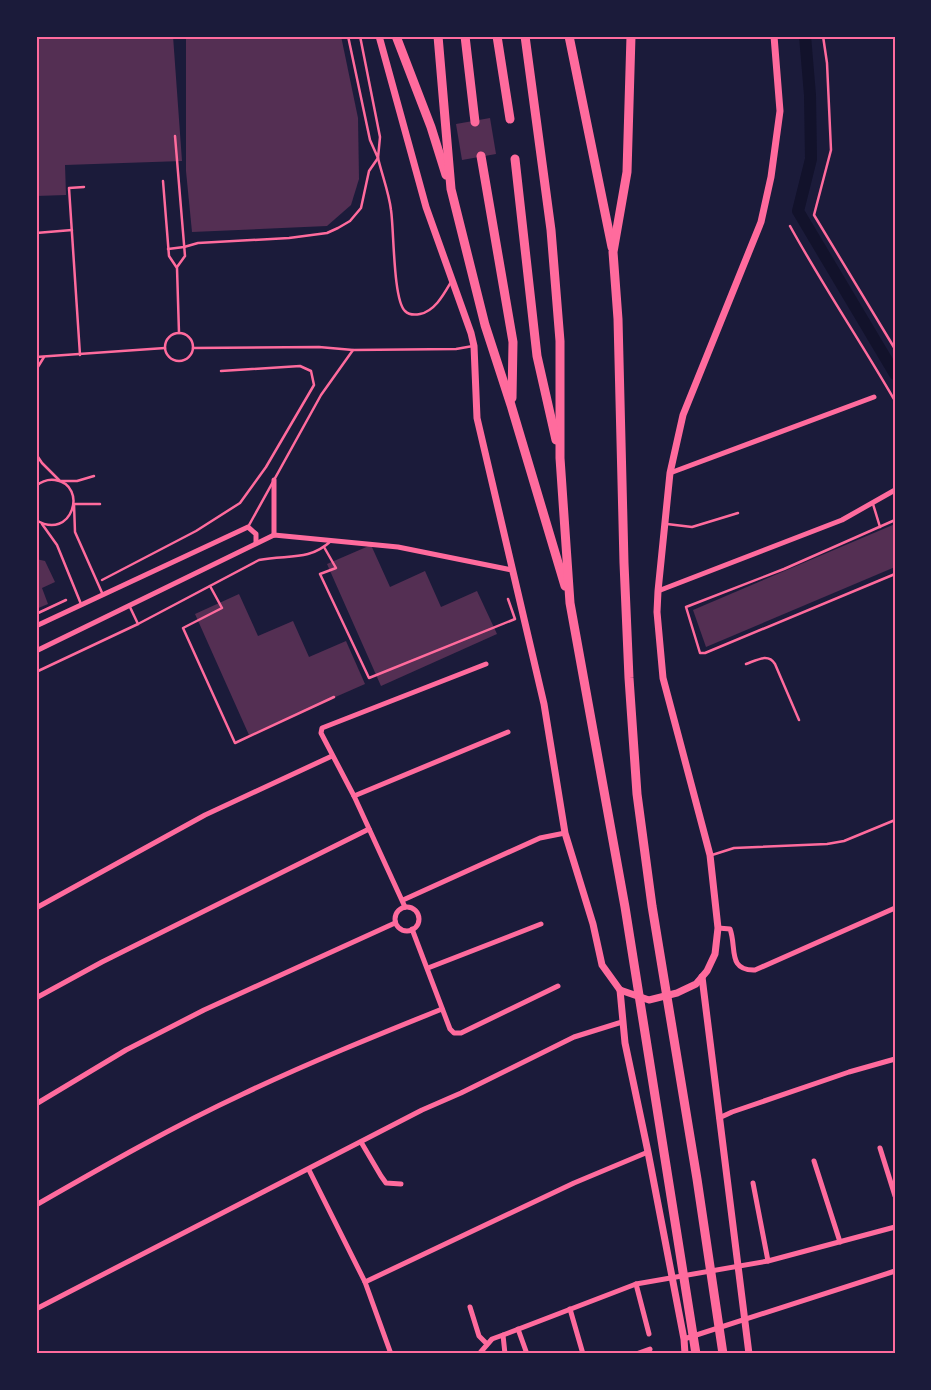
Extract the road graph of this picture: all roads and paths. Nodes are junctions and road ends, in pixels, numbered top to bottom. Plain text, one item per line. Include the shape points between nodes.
1 (348, 36) edge
2 (360, 36) edge
3 (379, 36) edge
4 (396, 36) edge
5 (438, 36) edge
6 (465, 36) edge
7 (497, 36) edge
8 (525, 36) edge
9 (570, 36) edge
10 (630, 36) edge
11 (774, 36) edge
12 (823, 36) edge
13 (510, 119) dead end
14 (475, 122) dead end
15 (175, 136) dead end
16 (480, 156) dead end
17 (378, 158) junction
18 (514, 159) dead end
19 (163, 182) dead end
20 (84, 187) dead end
21 (451, 189) junction
22 (790, 226) dead end
23 (72, 230) junction
24 (36, 233) edge
25 (184, 247) junction
26 (168, 249) junction
27 (613, 252) junction
28 (177, 268) junction
29 (452, 280) junction
30 (179, 333) junction
31 (474, 346) junction
32 (165, 348) junction
33 (193, 348) junction
34 (895, 349) edge
35 (353, 350) junction
36 (80, 355) junction
37 (44, 356) junction
38 (36, 357) edge
39 (36, 370) edge
40 (221, 371) dead end
41 (874, 396) dead end
42 (895, 400) edge
43 (511, 405) junction
44 (36, 454) edge
45 (560, 458) junction
46 (670, 473) junction
47 (94, 476) dead end
48 (274, 480) junction
49 (60, 481) junction
50 (36, 486) edge
51 (895, 490) edge
52 (74, 504) junction
53 (100, 504) dead end
54 (873, 504) junction
55 (738, 513) dead end
56 (36, 520) edge
57 (895, 520) edge
58 (42, 524) junction
59 (665, 524) junction
60 (248, 527) junction
61 (880, 527) junction
62 (274, 535) junction
63 (332, 540) junction
64 (256, 543) junction
65 (324, 547) junction
66 (512, 570) junction
67 (895, 574) edge
68 (99, 581) dead end
69 (210, 586) junction
70 (658, 591) junction
71 (103, 595) junction
72 (508, 599) dead end
73 (66, 600) dead end
74 (570, 603) junction
75 (82, 605) junction
76 (129, 605) junction
77 (36, 614) edge
78 (138, 624) junction
79 (36, 626) edge
80 (36, 651) edge
81 (486, 664) dead end
82 (746, 664) dead end
83 (36, 672) edge
84 (334, 697) dead end
85 (799, 720) dead end
86 (508, 732) dead end
87 (332, 756) junction
88 (354, 796) junction
89 (895, 820) edge
90 (369, 829) junction
91 (565, 833) junction
92 (710, 855) junction
93 (403, 900) junction
94 (405, 907) junction
95 (36, 908) edge
96 (895, 908) edge
97 (395, 923) junction
98 (541, 924) dead end
99 (718, 928) junction
100 (412, 929) junction
101 (428, 968) junction
102 (702, 977) junction
103 (558, 986) dead end
104 (620, 990) junction
105 (36, 998) edge
106 (442, 1009) junction
107 (622, 1022) junction
108 (895, 1059) edge
109 (36, 1104) edge
110 (719, 1118) junction
111 (361, 1142) junction
112 (880, 1148) dead end
113 (648, 1152) junction
114 (814, 1161) dead end
115 (308, 1170) junction
116 (753, 1183) dead end
117 (401, 1184) dead end
118 (895, 1196) edge
119 (36, 1205) edge
120 (895, 1227) edge
121 (840, 1242) junction
122 (768, 1261) junction
123 (738, 1266) junction
124 (895, 1271) edge
125 (672, 1278) junction
126 (365, 1282) junction
127 (636, 1284) junction
128 (470, 1307) dead end
129 (36, 1309) edge
130 (570, 1309) junction
131 (744, 1318) junction
132 (518, 1329) junction
133 (649, 1334) dead end
134 (503, 1335) junction
135 (684, 1339) junction
136 (487, 1344) junction
137 (650, 1350) dead end
138 (391, 1354) edge
139 (479, 1354) edge
140 (505, 1354) edge
141 (527, 1354) edge
142 (583, 1354) edge
143 (636, 1354) edge
144 (685, 1354) edge
145 (696, 1354) edge
146 (723, 1354) edge
147 (749, 1354) edge

1 - 17 lane via 370,140
2 - 17 lane via 380,137
3 - 29 main road via 426,207
4 - 21 highway
5 - 21 highway
6 - 14 highway
7 - 13 highway
8 - 45 highway via 551,230 560,341
9 - 27 highway
10 - 27 highway via 627,172
11 - 46 main road via 780,111 761,222 684,415
12 - 34 path via 830,150 814,215
15 - 25 lane
16 - 43 highway via 513,342
17 - 25 lane via 369,171 362,208 338,228 327,233 289,238 198,243
17 - 29 lane via 391,209 398,285 404,311 421,314 431,308 442,298
18 - 45 highway via 537,356
19 - 26 lane
20 - 23 lane via 70,188
21 - 43 highway via 485,325
22 - 42 path
23 - 24 lane
23 - 36 lane
25 - 26 lane
25 - 28 lane via 185,256
26 - 28 lane
27 - 146 highway via 629,678 638,794 652,906
28 - 30 lane
29 - 31 main road
30 - 32 lane via 167,340
30 - 33 lane via 188,336
31 - 35 lane
31 - 66 main road via 477,418
32 - 33 lane via 169,357 177,361 189,356
32 - 36 lane
33 - 35 lane via 319,347
35 - 48 lane via 320,394
36 - 37 lane
37 - 38 lane
37 - 39 lane
40 - 68 path via 300,366 311,371 314,385 240,503 196,531
41 - 46 street
43 - 74 highway
44 - 49 lane
45 - 74 highway
46 - 59 main road
47 - 49 lane via 77,482
48 - 60 lane
48 - 62 street
49 - 50 lane via 46,480
49 - 52 lane via 71,490
51 - 54 street
52 - 53 lane
52 - 58 lane via 63,522
52 - 71 lane via 75,532
54 - 61 lane
54 - 70 street via 842,520
55 - 59 lane via 692,527
56 - 58 lane
57 - 61 lane
58 - 75 lane via 57,545
59 - 70 main road
60 - 64 street via 256,534
60 - 71 street
61 - 67 lane via 686,607 700,653
62 - 63 street
62 - 64 street
63 - 65 lane
63 - 66 street via 398,547
64 - 76 street
65 - 69 lane via 305,555 259,560
65 - 72 lane via 336,568 320,574 369,678 516,619
66 - 91 main road via 544,704
69 - 78 lane
69 - 84 lane via 222,608 183,628 235,743
70 - 92 main road via 663,678
71 - 75 street
73 - 77 path
74 - 145 highway via 625,907
75 - 79 street
76 - 78 lane
76 - 80 street
78 - 83 lane
81 - 87 street via 322,728 321,733
82 - 85 lane via 768,657 772,659
86 - 88 street
87 - 88 street
87 - 95 street via 205,816
88 - 90 street
89 - 92 lane via 844,841 734,848
90 - 93 street
90 - 105 street
91 - 93 street via 540,838
91 - 104 main road via 602,964
92 - 99 main road
93 - 94 street
94 - 97 street via 396,912
94 - 100 street via 411,907 418,915 419,921
96 - 99 street via 755,970 739,966 734,959 730,929
97 - 100 street via 402,930
97 - 109 street via 204,1010 126,1050
98 - 101 street
99 - 102 main road via 715,954
100 - 101 street
101 - 106 street
102 - 104 main road via 696,984 677,993 649,1000
102 - 110 main road
103 - 106 street via 461,1034 450,1029
104 - 107 main road
106 - 119 street via 242,1094 127,1153
107 - 111 street via 574,1037
107 - 113 main road
108 - 110 street
110 - 123 main road
111 - 115 street
111 - 117 street via 386,1183
112 - 118 street
113 - 125 main road
113 - 126 street via 574,1183
114 - 121 street
115 - 126 street
115 - 129 street
116 - 122 street
120 - 121 street
121 - 122 street
122 - 123 street
123 - 125 street
123 - 131 main road
124 - 131 street
125 - 127 street
125 - 135 main road
126 - 138 street
127 - 130 street
127 - 133 street
128 - 136 street via 480,1336
130 - 132 street
130 - 142 street
131 - 135 street
131 - 147 main road
132 - 134 street
132 - 141 street
134 - 136 street via 492,1338
134 - 140 street
135 - 144 main road
136 - 139 street
137 - 143 street

